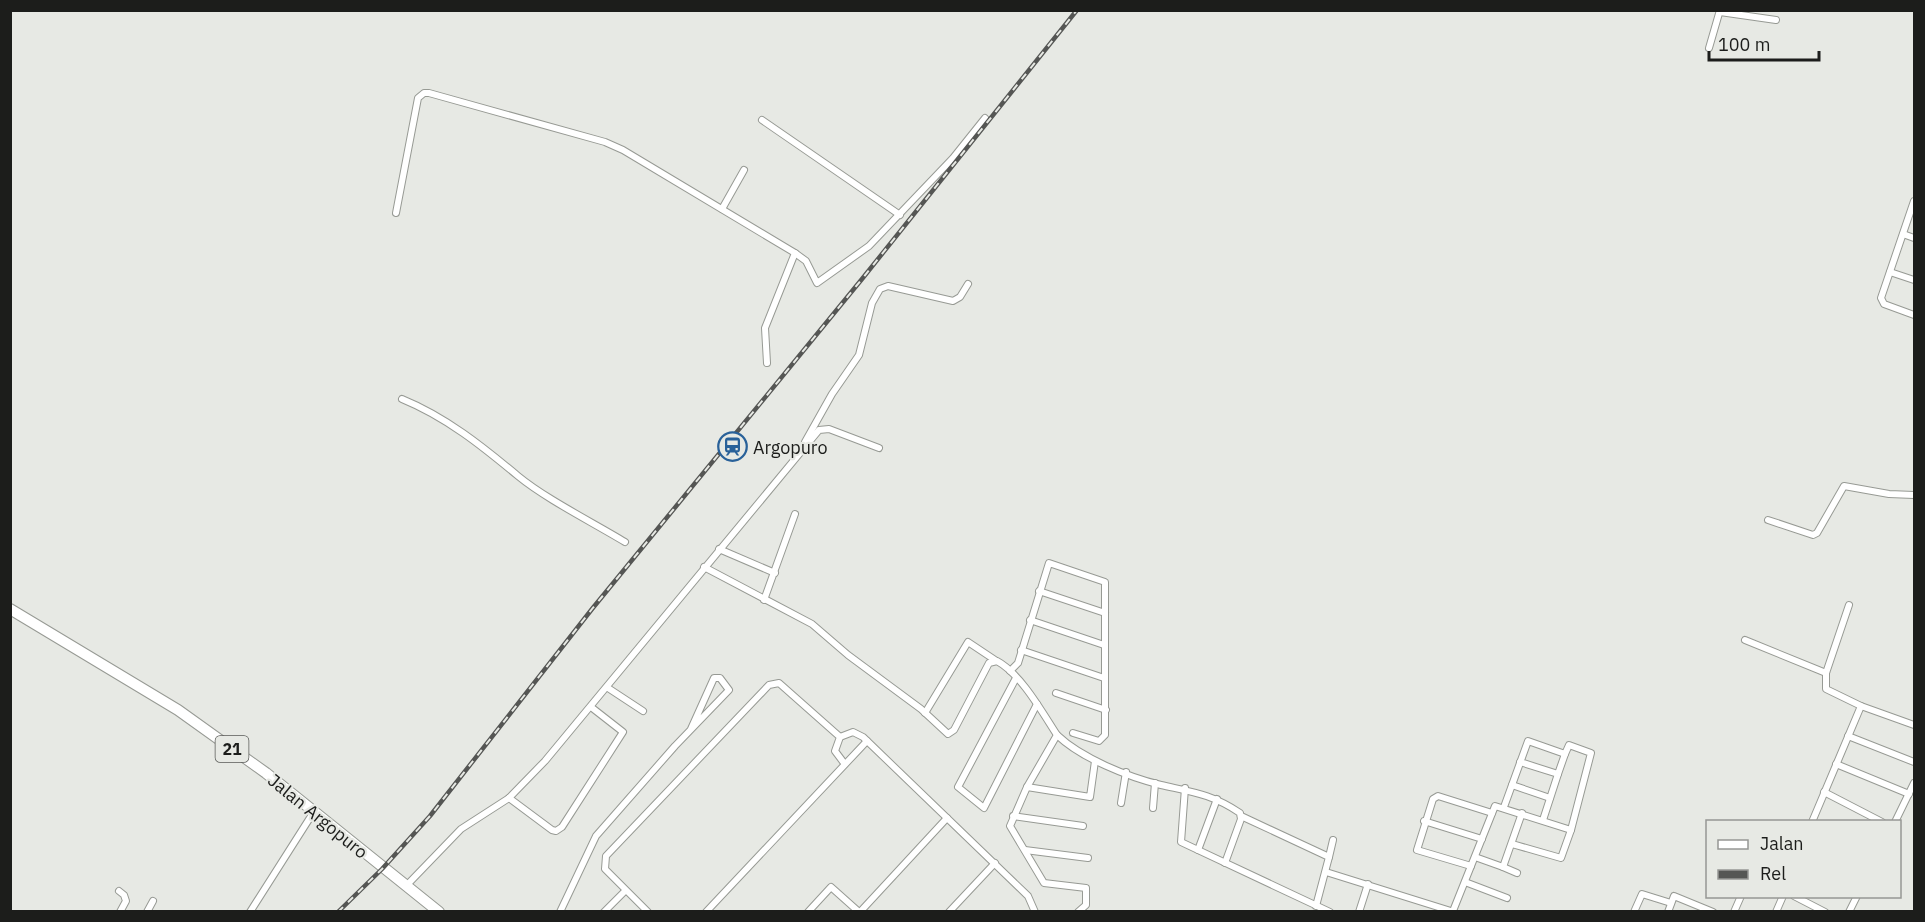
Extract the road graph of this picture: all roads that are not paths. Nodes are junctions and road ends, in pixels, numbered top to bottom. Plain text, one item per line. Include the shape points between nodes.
1 (1720, 11) edge
2 (1776, 20) dead end
3 (1709, 48) dead end
4 (985, 118) dead end
5 (762, 120) dead end
6 (744, 170) dead end
7 (1914, 201) edge
8 (722, 209) junction
9 (396, 213) dead end
10 (900, 215) junction
11 (1903, 234) junction
12 (1914, 238) edge
13 (795, 253) junction
14 (1890, 272) junction
15 (1914, 280) edge
16 (968, 284) dead end
17 (1914, 315) edge
18 (767, 363) dead end
19 (402, 399) dead end
20 (879, 448) dead end
21 (799, 453) junction
22 (1914, 495) edge
23 (795, 514) dead end
24 (1768, 520) dead end
25 (625, 542) dead end
26 (719, 549) junction
27 (704, 567) junction
28 (775, 573) junction
29 (1039, 591) junction
30 (764, 600) junction
31 (1849, 605) dead end
32 (10, 609) edge
33 (1105, 613) junction
34 (1030, 620) junction
35 (1745, 640) dead end
36 (1104, 645) junction
37 (1021, 650) junction
38 (997, 661) junction
39 (1010, 671) junction
40 (1826, 673) junction
41 (1016, 678) junction
42 (1104, 678) junction
43 (608, 688) junction
44 (1056, 693) dead end
45 (1037, 704) junction
46 (1861, 706) junction
47 (591, 707) junction
48 (1106, 710) junction
49 (643, 711) dead end
50 (925, 713) junction
51 (1914, 725) edge
52 (691, 729) junction
53 (1073, 733) dead end
54 (1057, 735) junction
55 (1848, 736) junction
56 (840, 737) junction
57 (867, 741) junction
58 (1565, 754) junction
59 (1095, 760) junction
60 (1520, 762) junction
61 (1914, 762) edge
62 (844, 763) junction
63 (1836, 764) junction
64 (1126, 772) junction
65 (1558, 774) junction
66 (1155, 783) junction
67 (1914, 783) edge
68 (1512, 784) junction
69 (1027, 787) junction
70 (1185, 789) junction
71 (1824, 792) junction
72 (1909, 794) junction
73 (509, 798) junction
74 (1550, 798) junction
75 (1217, 799) junction
76 (1121, 803) dead end
77 (1504, 807) junction
78 (1153, 808) dead end
79 (313, 813) junction
80 (1492, 813) junction
81 (1522, 813) junction
82 (1013, 816) junction
83 (1241, 816) junction
84 (946, 818) junction
85 (1544, 820) junction
86 (1813, 820) edge
87 (1878, 820) edge
88 (1896, 820) edge
89 (1424, 822) junction
90 (1083, 826) dead end
91 (1571, 830) junction
92 (1482, 839) junction
93 (1333, 840) dead end
94 (1512, 844) junction
95 (1025, 850) junction
96 (1198, 850) junction
97 (1329, 857) junction
98 (1475, 857) junction
99 (1088, 858) dead end
100 (995, 863) junction
101 (1225, 863) junction
102 (1471, 866) junction
103 (1503, 867) junction
104 (1326, 872) junction
105 (1517, 873) dead end
106 (1368, 884) junction
107 (406, 886) junction
108 (1463, 887) junction
109 (119, 891) dead end
110 (625, 891) junction
111 (1507, 898) dead end
112 (1741, 898) edge
113 (1783, 898) edge
114 (1796, 898) edge
115 (1856, 898) edge
116 (153, 901) dead end
117 (1671, 903) junction
118 (1316, 906) junction
119 (1454, 911) edge
120 (120, 912) edge
121 (147, 912) edge
122 (250, 912) edge
123 (439, 912) edge
124 (560, 912) edge
125 (604, 912) edge
126 (648, 912) edge
127 (706, 912) edge
128 (808, 912) edge
129 (859, 912) edge
130 (949, 912) edge
131 (1035, 912) edge
132 (1078, 912) edge
133 (1330, 912) edge
134 (1359, 912) edge
135 (1634, 912) edge
136 (1668, 912) edge
137 (1713, 912) edge
138 (1734, 912) edge
139 (1776, 912) edge
140 (1825, 912) edge
141 (1849, 912) edge

1 - 2 street
1 - 3 street
4 - 10 street
5 - 10 street
6 - 8 street
7 - 11 street
8 - 9 street via 605,142 424,93 418,98
8 - 13 street
10 - 13 street via 869,246 817,283 806,261
11 - 12 street
11 - 14 street
13 - 18 street via 766,322
14 - 15 street
14 - 17 street via 1882,302
16 - 21 street via 953,301 888,286 880,289 872,303 859,355
19 - 25 street via 454,427 519,477
20 - 21 street via 825,428
21 - 26 street
22 - 24 street via 1844,486 1815,535
23 - 28 street
26 - 27 street
26 - 28 street
27 - 30 street
27 - 43 street
28 - 30 street
29 - 33 street
29 - 33 street via 1052,563 1105,582
29 - 34 street
30 - 50 street via 812,624
31 - 40 street
32 - 79 highway, Jalan Argopuro / 21 via 178,710 266,773
33 - 36 street
34 - 36 street
34 - 37 street
35 - 40 street
36 - 42 street
37 - 39 street via 1018,663
37 - 42 street
38 - 39 street
38 - 50 street via 968,642
38 - 50 street via 989,663 952,733 948,734
39 - 41 street
40 - 46 street via 1829,692
41 - 45 street
41 - 45 street via 958,787 984,808
42 - 48 street
43 - 47 street
43 - 49 street
44 - 48 street
45 - 54 street
46 - 51 street
46 - 55 street
47 - 73 street
47 - 73 street via 623,732 562,827 552,830
48 - 53 street via 1105,735 1099,741
52 - 52 street via 729,690 720,678 714,678
52 - 124 street via 596,836
54 - 59 street via 1077,752
54 - 69 street
55 - 61 street
55 - 63 street
56 - 57 street via 853,732
56 - 62 street via 835,748
56 - 110 street via 779,683 772,682 606,856 605,869
57 - 62 street
57 - 84 street
58 - 60 street via 1529,741
58 - 65 street
58 - 91 street via 1569,745 1591,753
59 - 64 street
59 - 69 street via 1090,796
60 - 65 street
60 - 68 street
62 - 127 street
63 - 71 street
63 - 72 street
64 - 66 street
64 - 76 street
65 - 74 street
66 - 70 street
66 - 78 street
67 - 72 street
68 - 74 street
68 - 77 street
69 - 82 street
70 - 75 street
70 - 96 street via 1181,842
71 - 86 street
71 - 87 street
72 - 88 street
73 - 107 street via 460,829
74 - 85 street
75 - 83 street
75 - 96 street
77 - 80 street via 1496,806
77 - 81 street
79 - 107 highway, Jalan Argopuro / 21
79 - 122 street
80 - 89 street via 1436,796
80 - 92 street
81 - 85 street
81 - 94 street
82 - 90 street
82 - 95 street via 1010,826
83 - 97 street
83 - 101 street
84 - 100 street
84 - 129 street
85 - 91 street
89 - 92 street
89 - 102 street via 1417,850
91 - 94 street via 1561,858
92 - 98 street
93 - 97 street
94 - 103 street
95 - 99 street
95 - 132 street via 1044,883 1086,888 1086,905
96 - 101 street
97 - 104 street
98 - 102 street
98 - 103 street
100 - 130 street
100 - 131 street via 1028,896
101 - 118 street
102 - 108 street
103 - 105 street
104 - 106 street
104 - 118 street
106 - 119 street
106 - 134 street
107 - 123 highway, Jalan Argopuro / 21
108 - 111 street
108 - 119 street
109 - 120 street via 126,901
110 - 125 street
110 - 126 street
112 - 138 street
113 - 139 street
114 - 140 street
115 - 141 street
116 - 121 street
117 - 135 street via 1642,894
117 - 136 street
117 - 137 street via 1676,896
118 - 133 street
128 - 129 street via 831,887

